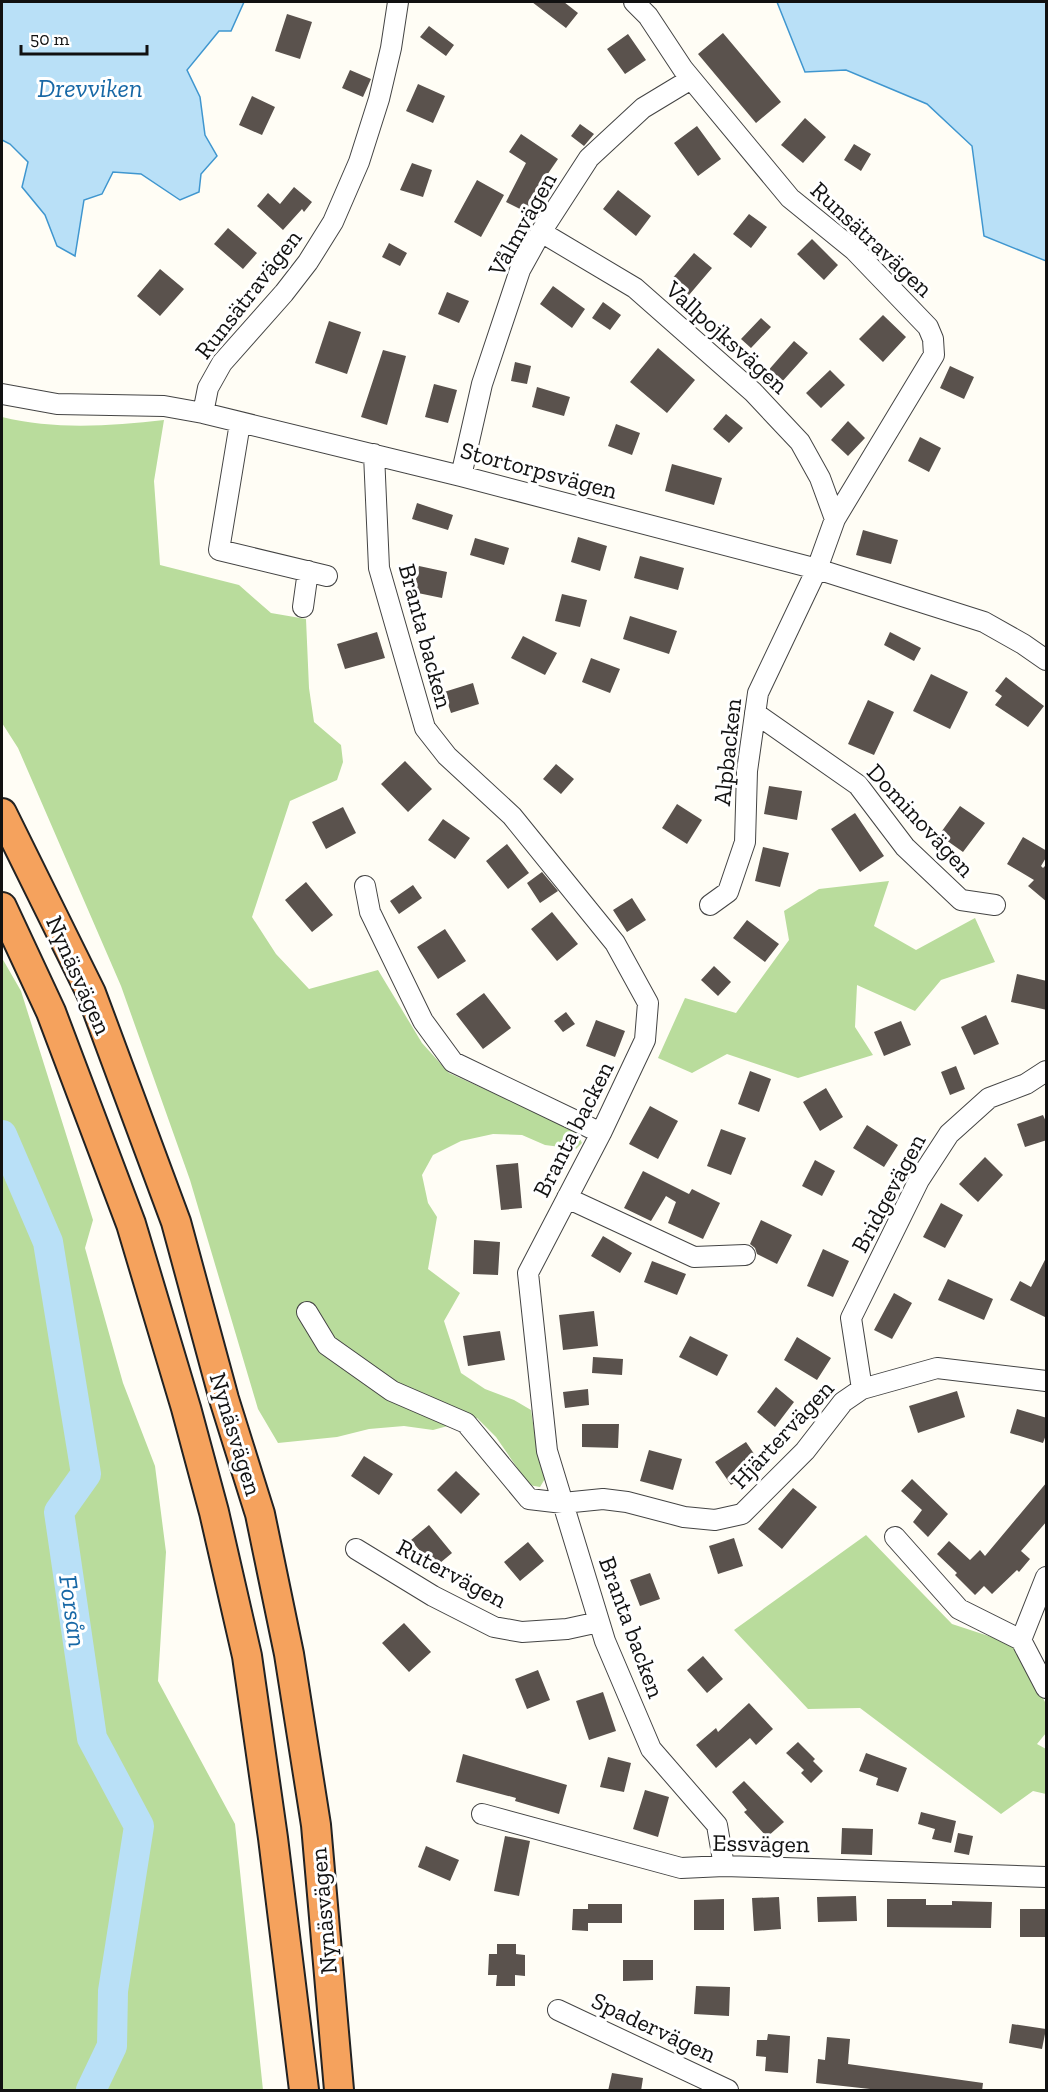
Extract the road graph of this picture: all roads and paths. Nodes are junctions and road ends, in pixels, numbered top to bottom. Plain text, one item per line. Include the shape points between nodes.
1 (398, 2) edge
2 (634, 2) edge
3 (691, 79) junction
4 (541, 232) junction
5 (2, 393) edge
6 (203, 413) junction
7 (240, 423) junction
8 (374, 454) junction
9 (460, 476) junction
10 (836, 519) junction
11 (817, 569) junction
12 (303, 607) dead end
13 (1047, 660) edge
14 (755, 712) junction
15 (2, 813) edge
16 (365, 886) dead end
17 (710, 905) dead end
18 (995, 905) dead end
19 (2, 907) edge
20 (1047, 1071) edge
21 (601, 1133) junction
22 (567, 1198) junction
23 (745, 1256) dead end
24 (307, 1312) dead end
25 (1047, 1381) edge
26 (862, 1389) junction
27 (563, 1503) junction
28 (895, 1537) dead end
29 (356, 1549) dead end
30 (1047, 1577) edge
31 (599, 1622) junction
32 (1021, 1640) junction
33 (1047, 1688) edge
34 (482, 1814) dead end
35 (724, 1866) junction
36 (1047, 1877) edge
37 (558, 2010) dead end
38 (304, 2091) edge
39 (339, 2091) edge
40 (728, 2091) edge

1 - 6 street, Runsätravägen via 379,99 359,162 333,222 309,262 222,363 208,388
2 - 3 street, Runsätravägen
3 - 4 street, Vålmvägen via 643,108 589,158
3 - 10 street, Runsätravägen via 790,198 854,250 928,327 933,339 934,355
4 - 9 street, Vålmvägen via 520,270 482,384
4 - 10 street, Vallpojksvägen via 635,288 753,392 800,442
5 - 6 street, Stortorpsvägen via 57,404 164,406
6 - 7 street, Stortorpsvägen
7 - 8 street, Stortorpsvägen
7 - 12 street via 219,550 318,574
8 - 9 street, Stortorpsvägen
8 - 21 street, Branta backen via 379,568 425,728 447,756 512,816 615,944 648,1003 645,1040
9 - 11 street, Stortorpsvägen
10 - 11 street, Runsätravägen
11 - 13 street, Stortorpsvägen via 984,622
11 - 14 street, Alpbacken via 758,693
14 - 17 street, Alpbacken via 747,771 745,842 728,892
14 - 18 street, Dominovägen via 858,785 905,848 961,900
15 - 39 highway, Nynäsvägen via 91,993 176,1222 260,1514 289,1654 316,1825
16 - 21 street via 370,912 423,1021 453,1062
19 - 38 highway, Nynäsvägen via 51,1012 131,1224 214,1512 247,1656
20 - 26 street, Bridgevägen via 989,1098 949,1134 919,1180 851,1318
21 - 22 street, Branta backen
22 - 23 street via 694,1257
22 - 27 street, Branta backen via 528,1273 547,1452
24 - 27 street, Hjärtervägen via 327,1345 392,1391 466,1423 529,1499
25 - 26 street, Hjärtervägen via 937,1368
26 - 27 street, Hjärtervägen via 843,1402 805,1451 742,1514 715,1520 603,1499
27 - 31 street, Branta backen
28 - 32 street via 960,1609
29 - 31 street, Rutervägen via 433,1596 494,1627 522,1632
30 - 32 street
31 - 35 street, Branta backen via 651,1749 717,1825
32 - 33 street
34 - 35 street, Essvägen via 681,1868
35 - 36 street, Essvägen
37 - 40 street, Spadervägen

